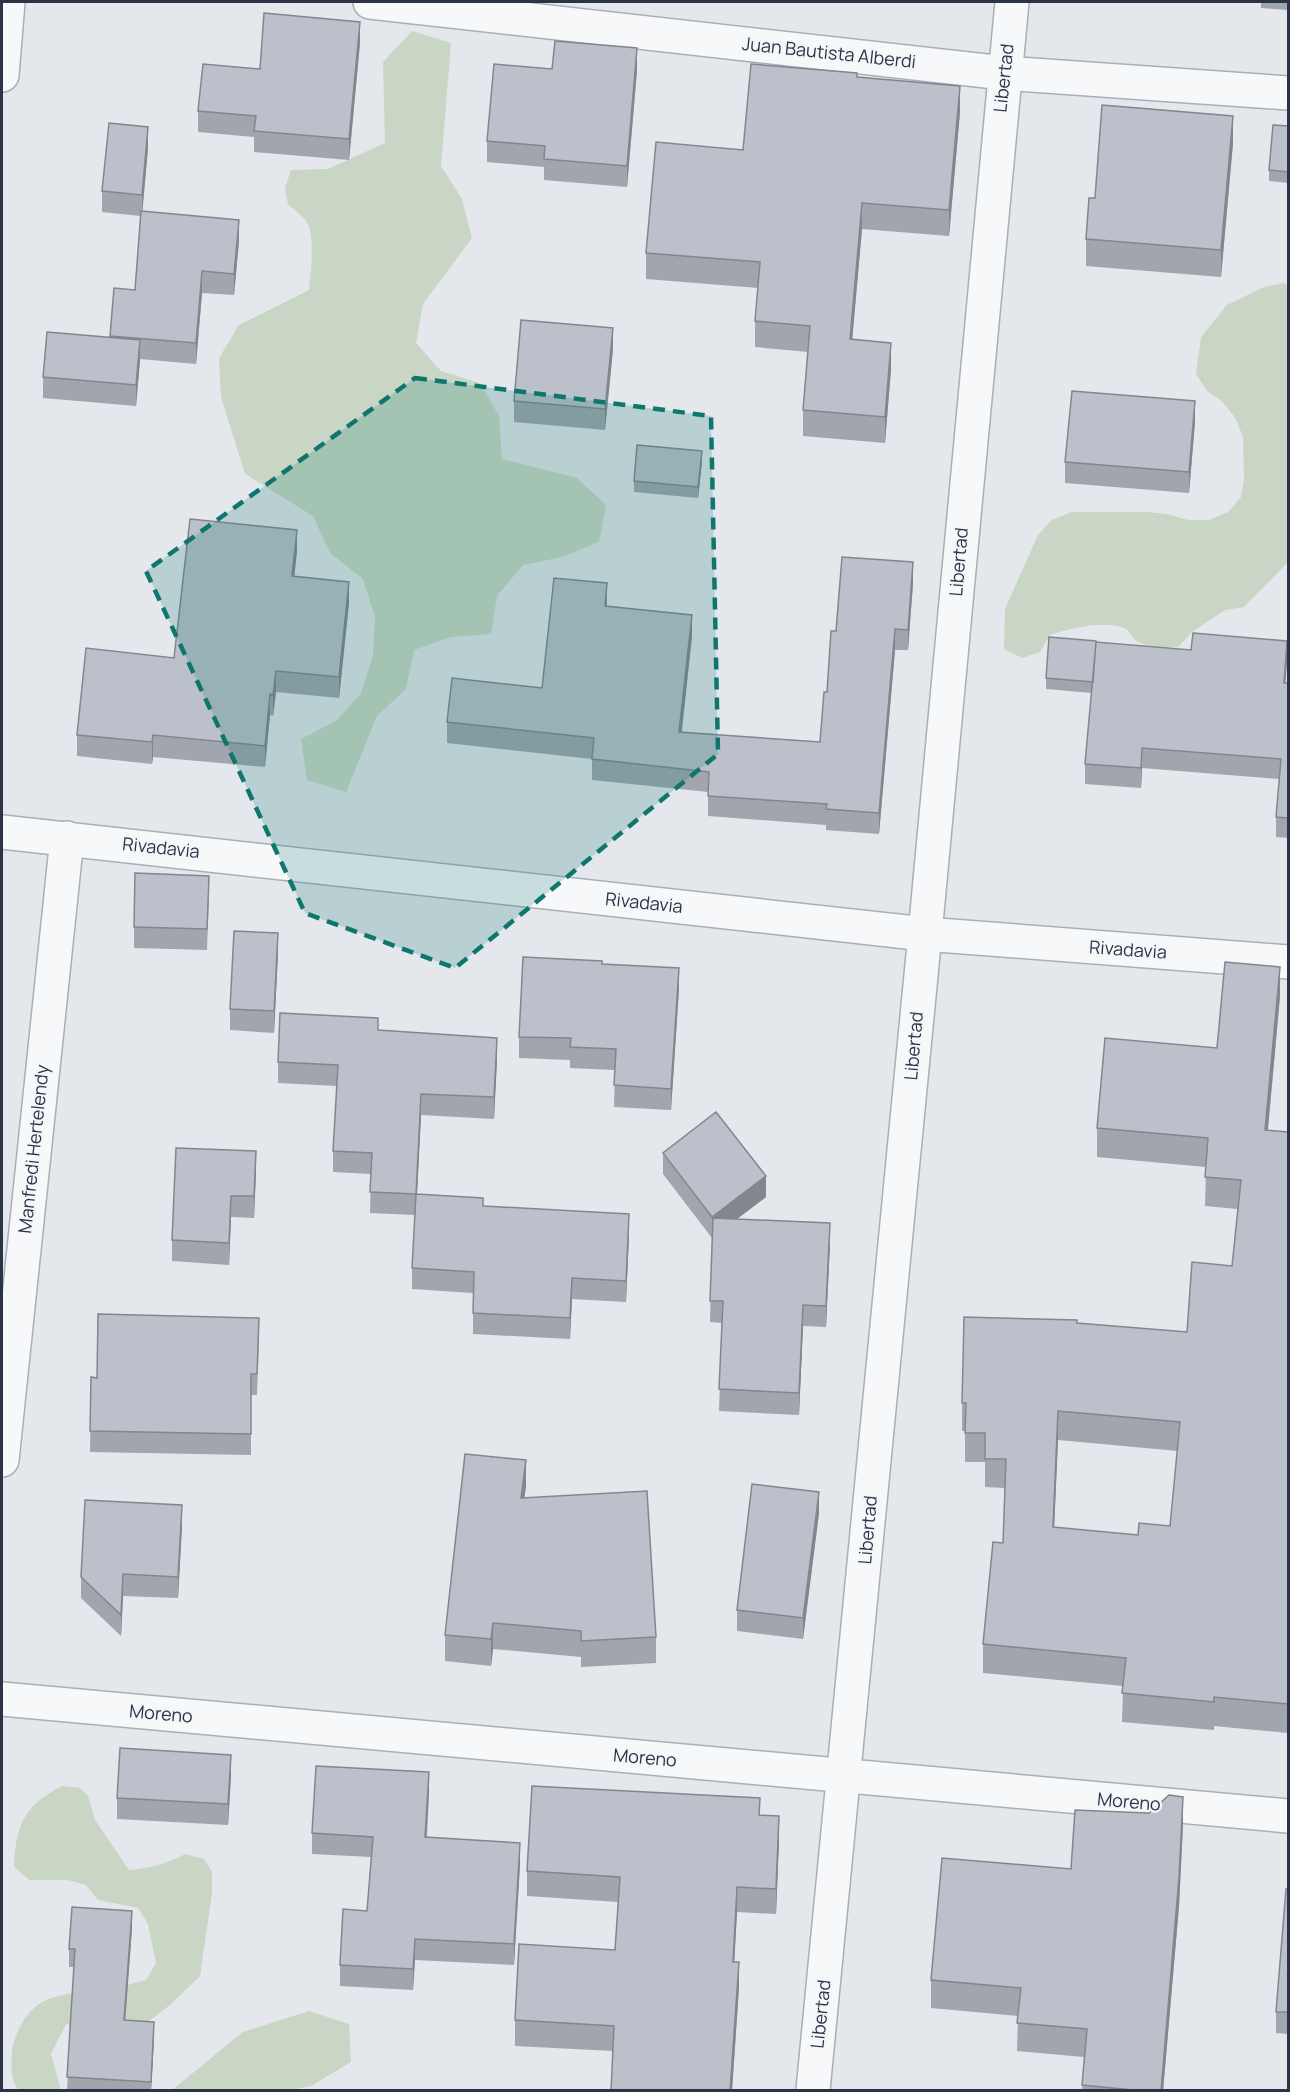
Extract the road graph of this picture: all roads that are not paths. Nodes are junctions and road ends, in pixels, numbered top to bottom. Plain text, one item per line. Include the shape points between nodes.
1 (8, 2) edge
2 (370, 2) edge
3 (1012, 2) edge
4 (1004, 73) junction
5 (2, 75) edge
6 (1288, 93) edge
7 (2, 832) edge
8 (67, 838) junction
9 (925, 934) junction
10 (1288, 962) edge
11 (2, 1461) edge
12 (2, 1699) edge
13 (845, 1777) junction
14 (1288, 1816) edge
15 (813, 2091) edge

1 - 5 street
2 - 4 street, Juan Bautista Alberdi
3 - 4 street, Libertad
4 - 6 street, Juan Bautista Alberdi
4 - 9 street, Libertad
7 - 8 street, Rivadavia
8 - 9 street, Rivadavia
8 - 11 street, Manfredi Hertelendy
9 - 10 street, Rivadavia
9 - 13 street, Libertad
12 - 13 street, Moreno
13 - 14 street, Moreno
13 - 15 street, Libertad

